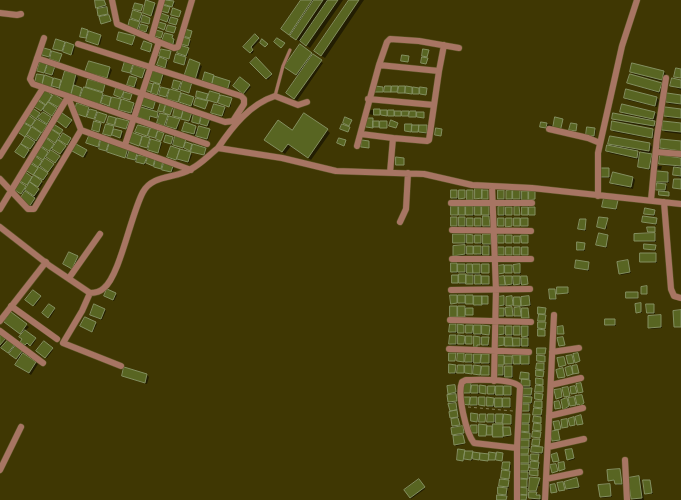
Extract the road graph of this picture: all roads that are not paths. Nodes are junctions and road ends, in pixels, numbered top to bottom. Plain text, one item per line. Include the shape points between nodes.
1 (112, 0) edge
2 (162, 0) edge
3 (192, 0) edge
4 (638, 0) edge
5 (0, 13) edge
6 (21, 14) dead end
7 (44, 38) dead end
8 (151, 39) junction
9 (159, 42) junction
10 (78, 44) dead end
11 (444, 45) junction
12 (459, 48) dead end
13 (290, 50) dead end
14 (37, 58) junction
15 (379, 65) junction
16 (150, 68) junction
17 (440, 71) junction
18 (666, 78) dead end
19 (43, 88) junction
20 (142, 93) junction
21 (275, 96) junction
22 (68, 97) junction
23 (368, 99) junction
24 (307, 102) dead end
25 (434, 104) junction
26 (135, 118) junction
27 (548, 128) dead end
28 (80, 130) junction
29 (361, 134) junction
30 (393, 138) junction
31 (600, 143) junction
32 (207, 144) dead end
33 (125, 145) junction
34 (357, 146) dead end
35 (218, 148) junction
36 (656, 152) junction
37 (681, 154) edge
38 (0, 156) edge
39 (191, 170) junction
40 (390, 172) junction
41 (408, 173) junction
42 (0, 179) edge
43 (492, 186) junction
44 (11, 190) junction
45 (598, 196) junction
46 (651, 200) junction
47 (493, 202) junction
48 (664, 202) junction
49 (451, 203) dead end
50 (532, 204) dead end
51 (681, 204) edge
52 (0, 209) edge
53 (400, 222) dead end
54 (0, 228) edge
55 (494, 229) junction
56 (452, 230) dead end
57 (531, 231) dead end
58 (100, 234) dead end
59 (495, 258) junction
60 (452, 259) dead end
61 (531, 259) dead end
62 (46, 262) junction
63 (69, 278) junction
64 (530, 289) dead end
65 (451, 290) dead end
66 (496, 290) junction
67 (90, 293) junction
68 (681, 298) edge
69 (11, 306) junction
70 (554, 315) dead end
71 (450, 320) dead end
72 (495, 320) junction
73 (0, 321) edge
74 (531, 322) dead end
75 (0, 331) edge
76 (56, 339) dead end
77 (579, 348) dead end
78 (449, 349) dead end
79 (495, 350) junction
80 (529, 352) dead end
81 (552, 352) junction
82 (43, 363) dead end
83 (121, 366) dead end
84 (580, 378) dead end
85 (494, 381) junction
86 (550, 385) junction
87 (583, 408) dead end
88 (549, 416) junction
89 (21, 427) dead end
90 (584, 439) dead end
91 (548, 447) junction
92 (517, 448) junction
93 (625, 460) dead end
94 (0, 470) edge
95 (580, 472) dead end
96 (546, 479) junction
97 (517, 500) edge
98 (545, 500) edge
99 (627, 500) edge

1 - 8 street via 117,24
2 - 8 street
3 - 9 street via 178,47
4 - 31 street via 622,46
5 - 6 street
7 - 14 street
8 - 9 street
9 - 16 street
10 - 16 street
11 - 12 street
11 - 15 street via 390,39
11 - 17 street
13 - 21 lane
14 - 19 street via 30,81
14 - 20 street
15 - 17 street
15 - 23 street
16 - 20 street
16 - 20 street via 241,96 244,104 235,119 228,122
17 - 25 street
18 - 36 street
19 - 22 street
19 - 38 street
20 - 26 street
21 - 24 street via 298,105
21 - 35 street via 262,101 246,114 231,128
22 - 26 street
22 - 28 street
22 - 44 street
23 - 25 street
23 - 29 street
25 - 30 street via 429,140
26 - 32 street
26 - 33 street
27 - 31 street
28 - 33 street
28 - 44 street via 33,210 28,209
29 - 30 street
29 - 34 street
30 - 40 street
31 - 45 street
33 - 39 street
35 - 39 street
35 - 40 street via 282,158 336,171
36 - 37 street
36 - 46 street
39 - 67 street via 159,179 147,187 140,199 108,284 101,291
40 - 41 street
41 - 43 street via 437,176 472,185
41 - 53 street via 407,199
42 - 44 street
43 - 45 street
43 - 47 street
44 - 52 street
45 - 46 street
46 - 48 street
47 - 49 street
47 - 50 street
47 - 55 street
48 - 51 street
48 - 68 street via 671,289 674,296
54 - 62 street
55 - 56 street
55 - 57 street
55 - 59 street
58 - 63 street
59 - 60 street
59 - 61 street
59 - 66 street
62 - 63 street
62 - 69 street
63 - 67 street
64 - 66 street
65 - 66 street
66 - 72 street
67 - 83 street via 63,342
69 - 73 street
69 - 76 street
70 - 81 street
71 - 72 street
72 - 74 street
72 - 79 street
75 - 82 street
77 - 81 street
78 - 79 street
79 - 80 street
79 - 85 street
81 - 86 street
84 - 86 street
85 - 92 street via 519,386
85 - 92 street via 462,382 462,407 470,438 474,443
86 - 88 street
87 - 88 street
88 - 91 street
89 - 94 street
90 - 91 street
91 - 96 street
92 - 97 street
93 - 99 street
95 - 96 street
96 - 98 street

